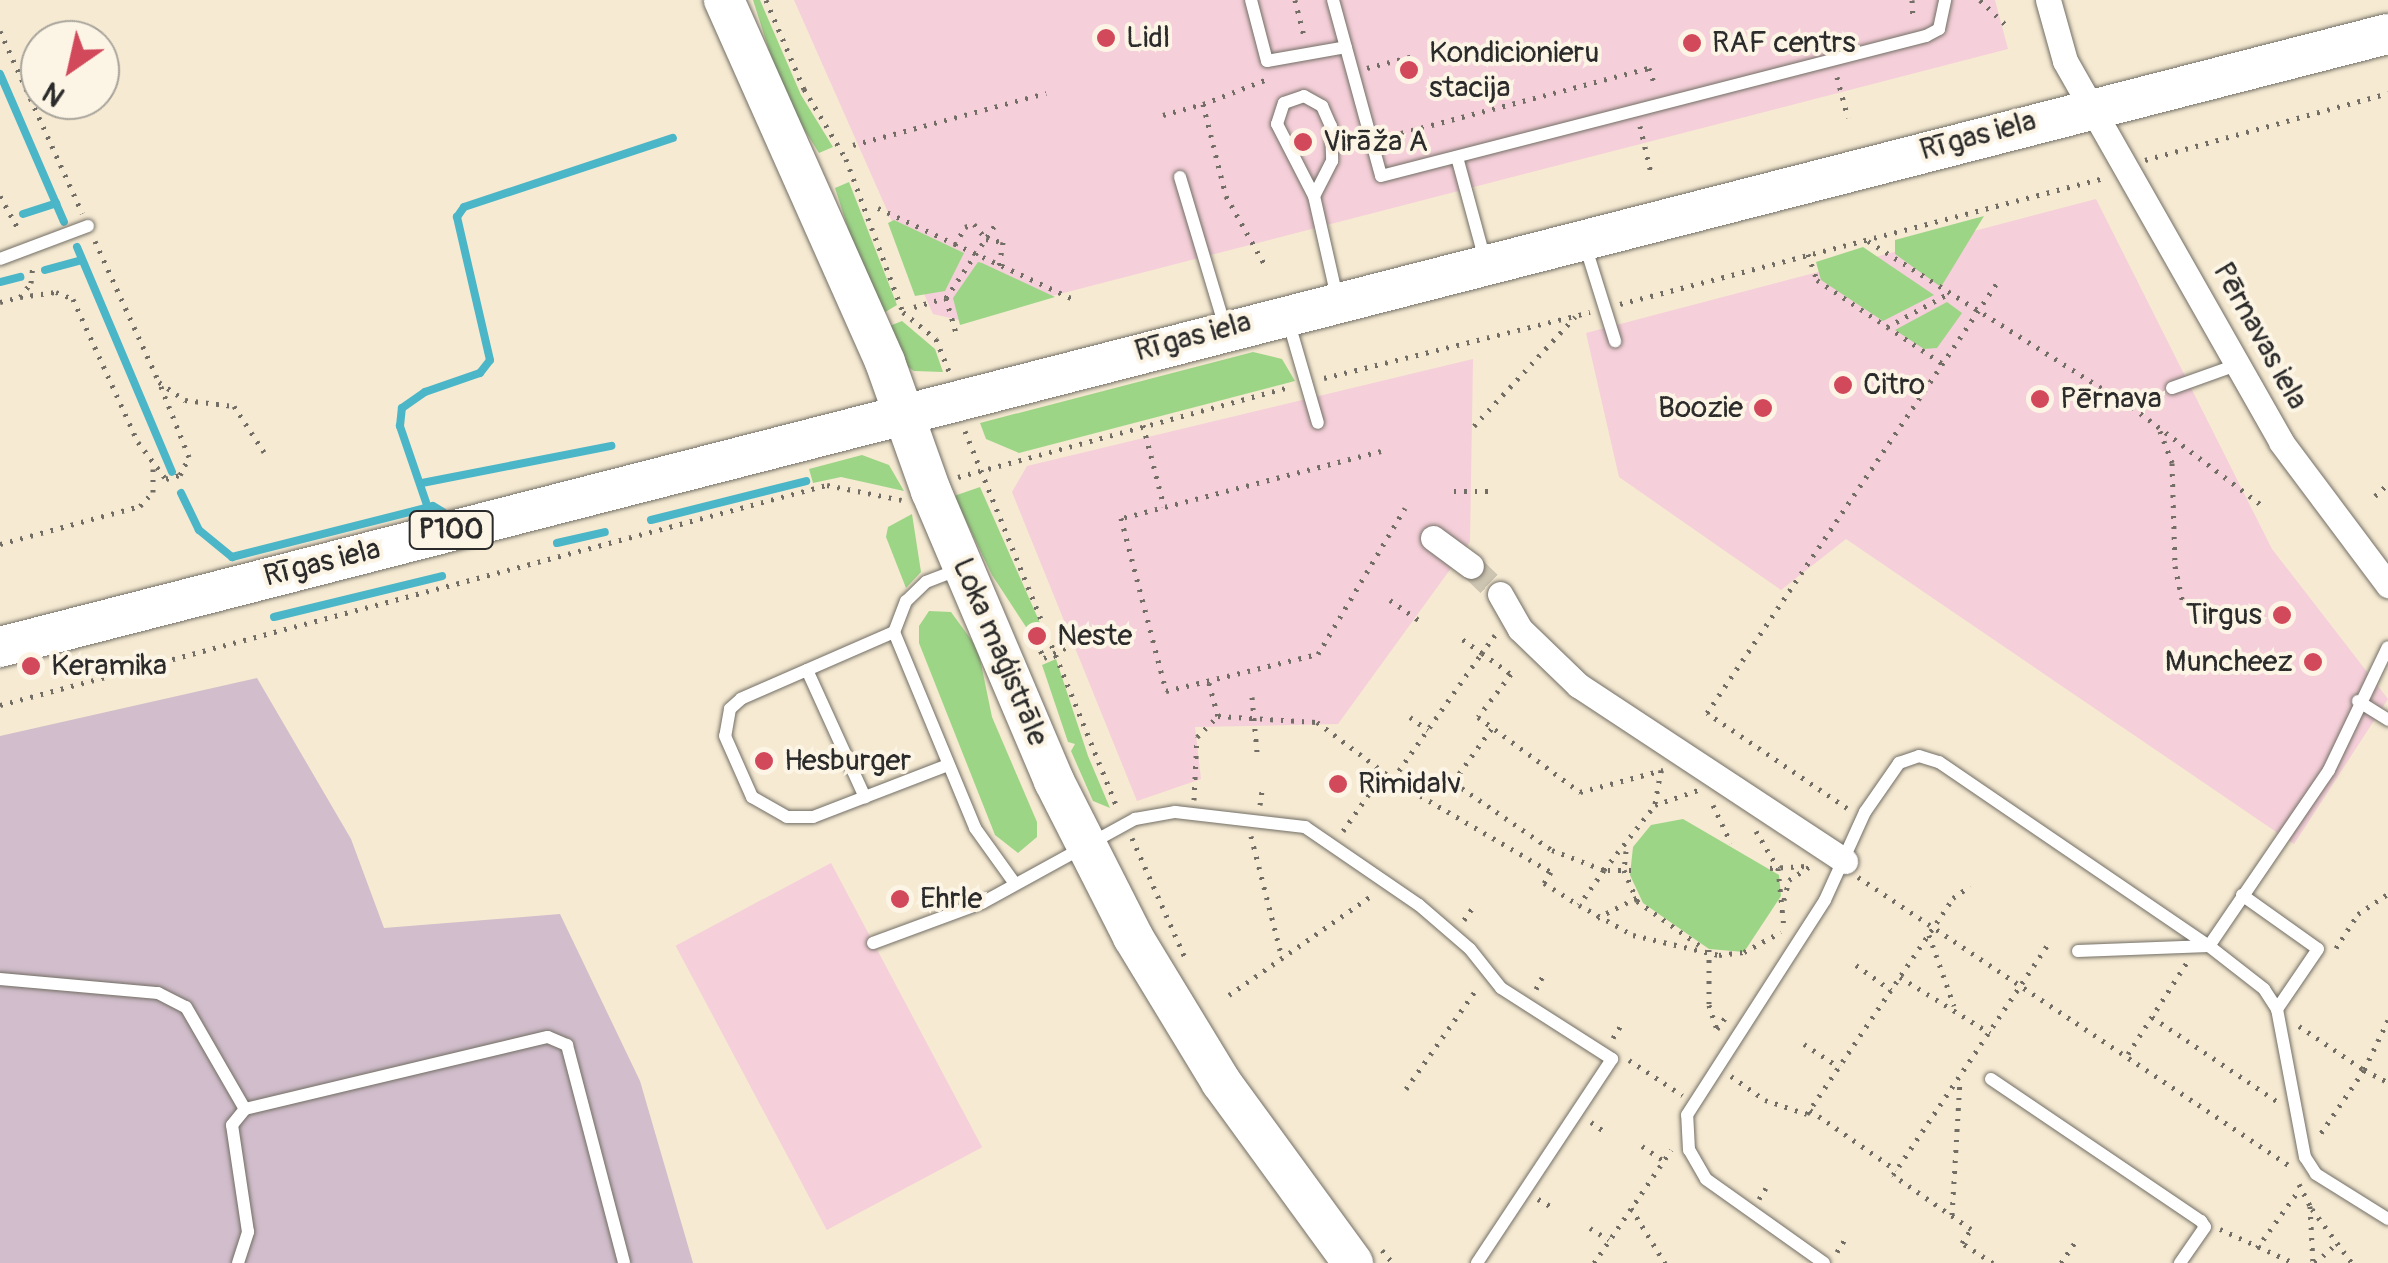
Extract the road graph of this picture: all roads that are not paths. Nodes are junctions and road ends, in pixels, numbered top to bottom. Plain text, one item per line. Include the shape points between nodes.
1 (724, 0) edge
2 (1252, 0) edge
3 (1333, 0) edge
4 (1945, 0) edge
5 (2048, 0) edge
6 (2388, 34) edge
7 (1346, 47) junction
8 (2093, 107) junction
9 (1458, 157) junction
10 (1180, 177) dead end
11 (1314, 196) junction
12 (88, 226) road end
13 (1583, 237) junction
14 (0, 259) edge
15 (1486, 262) junction
16 (1338, 300) junction
17 (1286, 313) junction
18 (1226, 329) junction
19 (1615, 340) dead end
20 (2239, 364) junction
21 (2172, 388) dead end
22 (904, 416) junction
23 (1318, 424) dead end
24 (1433, 538) dead end
25 (1472, 566) tunnel mouth
26 (964, 568) junction
27 (2388, 585) edge
28 (1504, 604) tunnel mouth
29 (894, 632) junction
30 (0, 647) edge
31 (2388, 647) edge
32 (807, 670) junction
33 (2358, 701) junction
34 (2388, 720) edge
35 (948, 765) junction
36 (865, 797) junction
37 (1086, 842) junction
38 (1844, 864) junction
39 (1013, 882) junction
40 (2242, 895) junction
41 (873, 943) dead end
42 (2208, 946) junction
43 (2078, 951) dead end
44 (0, 979) edge
45 (2277, 1009) junction
46 (1991, 1078) dead end
47 (245, 1109) junction
48 (2388, 1219) edge
49 (1363, 1250) edge
50 (238, 1263) edge
51 (624, 1263) edge
52 (1477, 1263) edge
53 (1824, 1263) edge
54 (2180, 1263) edge

1 - 22 main road, Loka maģistrāle
2 - 7 lane via 1267,61
3 - 7 lane
4 - 9 lane via 1939,29 1926,36
5 - 8 street, Pērnavas iela via 2065,61
6 - 8 main road, Rīgas iela
7 - 9 lane via 1381,176
8 - 13 main road, Rīgas iela
8 - 20 street, Pērnavas iela
9 - 15 lane
10 - 18 lane
11 - 11 lane via 1334,150 1322,106 1304,96 1284,103 1277,124
11 - 16 lane
12 - 14 lane
13 - 15 main road, Rīgas iela
13 - 19 lane
15 - 16 main road, Rīgas iela
16 - 17 main road, Rīgas iela
17 - 18 main road, Rīgas iela
17 - 23 lane
18 - 22 main road, Rīgas iela
20 - 21 lane
20 - 27 street, Pērnavas iela via 2290,456
22 - 26 main road, Loka maģistrāle
22 - 30 main road, Rīgas iela / P100
24 - 25 street
26 - 29 lane via 926,582 906,601
26 - 37 main road, Loka maģistrāle
28 - 38 street via 1578,685
29 - 32 lane
29 - 35 lane
31 - 33 lane
32 - 36 lane
32 - 36 lane via 730,708 724,736 763,808 787,817
33 - 34 lane
33 - 40 lane via 2329,770
35 - 36 lane
35 - 39 lane via 975,828
37 - 39 lane
37 - 49 main road, Loka maģistrāle via 1133,936 1221,1082
37 - 52 lane via 1125,824 1194,814 1304,827 1454,934 1489,972 1611,1064
38 - 42 lane via 1862,818 1899,763 1919,756 1939,762
38 - 53 lane via 1692,1102 1686,1132 1706,1179
39 - 41 lane via 982,903
40 - 42 lane
40 - 45 lane via 2318,949
42 - 43 lane
42 - 45 lane via 2264,989
44 - 47 lane via 158,993 186,1007
45 - 48 lane via 2305,1156 2316,1174
46 - 54 lane via 2205,1227
47 - 50 lane via 232,1125 248,1232
47 - 51 lane via 548,1037 567,1045

